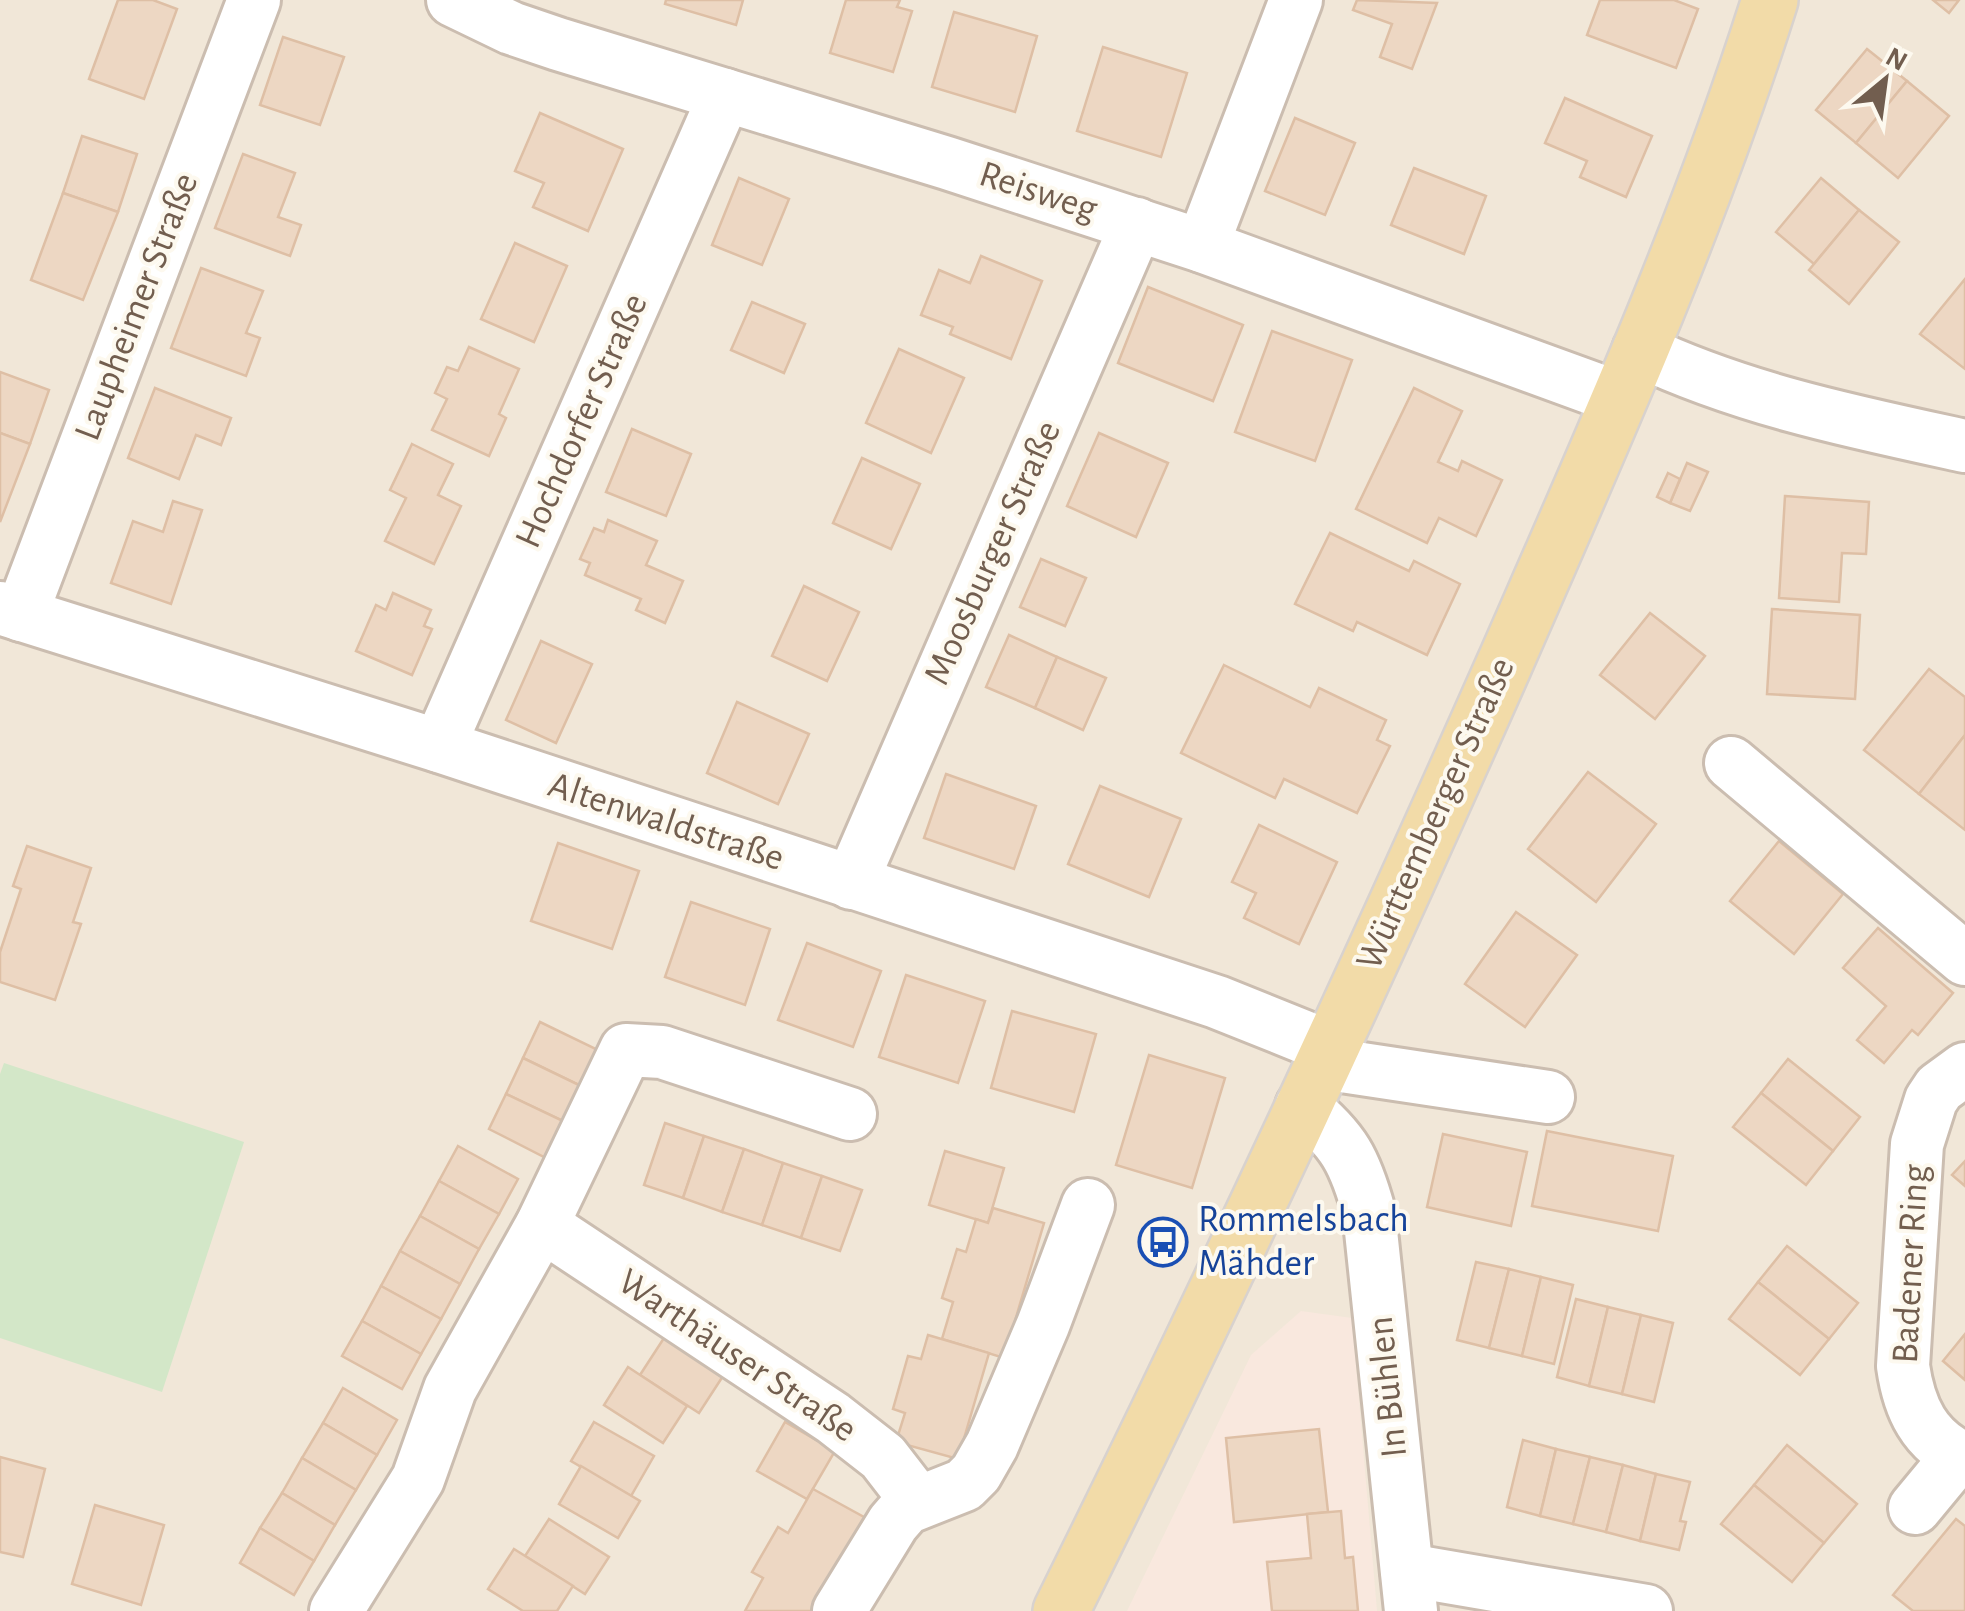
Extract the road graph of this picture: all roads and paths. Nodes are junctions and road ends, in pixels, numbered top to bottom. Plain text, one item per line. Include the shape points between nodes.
1 (254, 0) edge
2 (452, 0) edge
3 (1296, 0) edge
4 (1770, 0) edge
5 (724, 95) junction
6 (1137, 224) junction
7 (1202, 246) junction
8 (1629, 374) junction
9 (1965, 446) edge
10 (11, 612) edge
11 (439, 746) junction
12 (1731, 763) dead end
13 (851, 883) junction
14 (1965, 959) edge
15 (1965, 1069) edge
16 (1318, 1072) junction
17 (1548, 1098) dead end
18 (850, 1114) dead end
19 (1088, 1205) dead end
20 (542, 1226) junction
21 (1961, 1457) edge
22 (917, 1502) junction
23 (1915, 1508) dead end
24 (1409, 1590) edge
25 (336, 1611) edge
26 (839, 1611) edge
27 (1062, 1611) edge
28 (1646, 1611) edge

1 - 10 street, Laupheimer Straße
2 - 5 street, Reisweg via 526,34
3 - 7 street
4 - 8 main road, Württemberger Straße via 1673,272
5 - 6 street, Reisweg
5 - 11 street, Hochdorfer Straße
6 - 7 street, Reisweg
6 - 13 street, Moosburger Straße
7 - 8 street, Reisweg
8 - 9 street, Reisweg via 1708,380
8 - 16 main road, Württemberger Straße
10 - 11 street, Altenwaldstraße
11 - 13 street, Altenwaldstraße
12 - 14 street
13 - 16 street, Altenwaldstraße via 1218,1002
15 - 21 street, Badener Ring via 1931,1100 1917,1144 1903,1366 1912,1410 1939,1444
16 - 17 street
16 - 24 street, In Bühlen via 1369,1212
16 - 27 main road, Württemberger Straße
18 - 20 street via 662,1052 626,1050
19 - 22 street via 984,1459 964,1485
20 - 22 street, Warthäuser Straße via 833,1418 882,1457
20 - 25 street via 450,1390 418,1479
21 - 23 street, Badener Ring
22 - 26 street via 893,1524
24 - 28 street, In Bühlen

